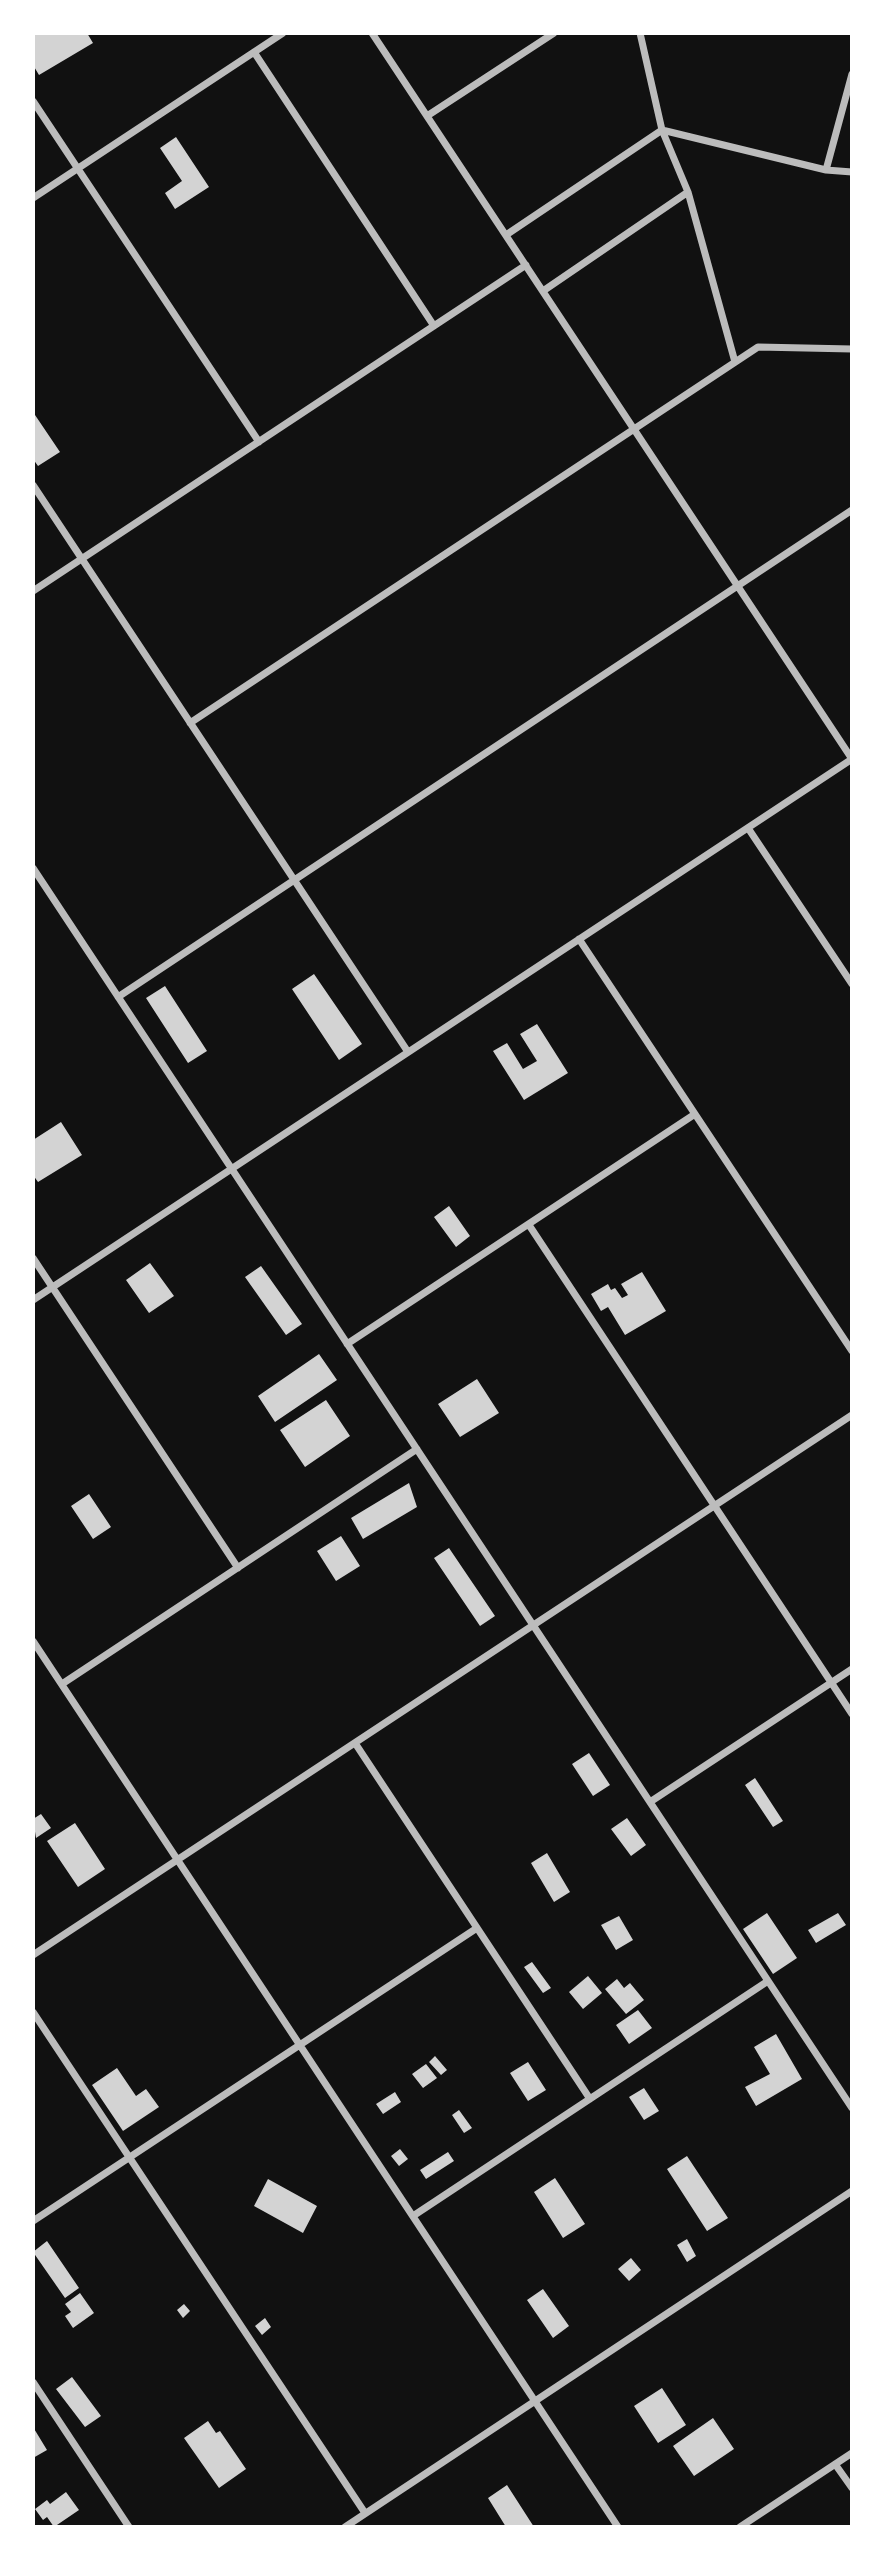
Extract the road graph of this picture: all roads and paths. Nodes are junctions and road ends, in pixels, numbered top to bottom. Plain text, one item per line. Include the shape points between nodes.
1 (283, 33) edge
2 (372, 33) edge
3 (554, 33) edge
4 (640, 33) edge
5 (254, 52) junction
6 (852, 74) edge
7 (33, 101) edge
8 (427, 116) junction
9 (662, 130) junction
10 (78, 169) junction
11 (826, 170) junction
12 (852, 172) edge
13 (688, 192) junction
14 (33, 198) edge
15 (506, 235) junction
16 (526, 265) junction
17 (543, 291) junction
18 (434, 326) junction
19 (852, 349) edge
20 (736, 362) junction
21 (634, 429) junction
22 (259, 442) junction
23 (33, 485) edge
24 (852, 510) edge
25 (82, 559) junction
26 (737, 586) junction
27 (33, 591) edge
28 (190, 723) junction
29 (852, 759) edge
30 (748, 828) junction
31 (33, 869) edge
32 (36, 880) edge
33 (294, 880) junction
34 (579, 939) junction
35 (852, 984) edge
36 (118, 997) junction
37 (408, 1052) junction
38 (695, 1114) junction
39 (232, 1169) junction
40 (528, 1225) junction
41 (33, 1258) edge
42 (53, 1287) junction
43 (33, 1300) edge
44 (347, 1344) junction
45 (852, 1351) edge
46 (852, 1415) edge
47 (417, 1449) junction
48 (714, 1506) junction
49 (238, 1568) junction
50 (533, 1625) junction
51 (33, 1641) edge
52 (852, 1669) edge
53 (831, 1683) junction
54 (62, 1684) junction
55 (852, 1714) edge
56 (355, 1743) junction
57 (650, 1802) junction
58 (178, 1860) junction
59 (477, 1928) junction
60 (33, 1955) edge
61 (768, 1981) junction
62 (33, 2012) edge
63 (300, 2045) junction
64 (590, 2099) junction
65 (852, 2108) edge
66 (130, 2157) junction
67 (852, 2192) edge
68 (413, 2216) junction
69 (33, 2221) edge
70 (33, 2382) edge
71 (535, 2401) junction
72 (852, 2453) edge
73 (835, 2464) junction
74 (852, 2488) edge
75 (365, 2513) junction
76 (129, 2527) edge
77 (345, 2527) edge
78 (618, 2527) edge
79 (740, 2527) edge

1 - 5 street
2 - 8 street
3 - 8 street
4 - 9 street
5 - 10 street
5 - 18 street
6 - 11 street
7 - 10 street
8 - 15 street
9 - 11 street
9 - 13 street
9 - 15 street
10 - 14 street
10 - 22 street
11 - 12 street
13 - 17 street
13 - 20 street
15 - 16 street
16 - 17 street
16 - 18 street
17 - 21 street
18 - 22 street
19 - 20 street via 758,348
20 - 21 street
21 - 26 street
21 - 28 street
22 - 25 street
23 - 25 street
24 - 26 street
25 - 27 street
25 - 28 street
26 - 29 street
26 - 33 street
28 - 33 street
29 - 30 street
30 - 34 street
30 - 35 street
31 - 32 street
32 - 36 street
33 - 36 street
33 - 37 street
34 - 37 street
34 - 38 street
36 - 39 street
37 - 39 street
38 - 40 street
38 - 45 street
39 - 42 street
39 - 44 street
40 - 44 street
40 - 48 street
41 - 42 street
42 - 43 street
42 - 49 street
44 - 47 street
46 - 48 street
47 - 49 street
47 - 50 street
48 - 50 street
48 - 53 street
49 - 54 street
50 - 56 street
50 - 57 street
51 - 54 street
52 - 53 street
53 - 55 street
53 - 57 street
54 - 58 street
56 - 58 street
56 - 59 street
57 - 61 street
58 - 60 street
58 - 63 street
59 - 63 street
59 - 64 street
61 - 64 street
61 - 65 street
62 - 66 street
63 - 66 street
63 - 68 street
64 - 68 street
66 - 69 street
66 - 75 street
67 - 71 street
68 - 71 street
70 - 76 street
71 - 75 street
71 - 78 street
72 - 73 street
73 - 74 street
73 - 79 street
75 - 77 street

